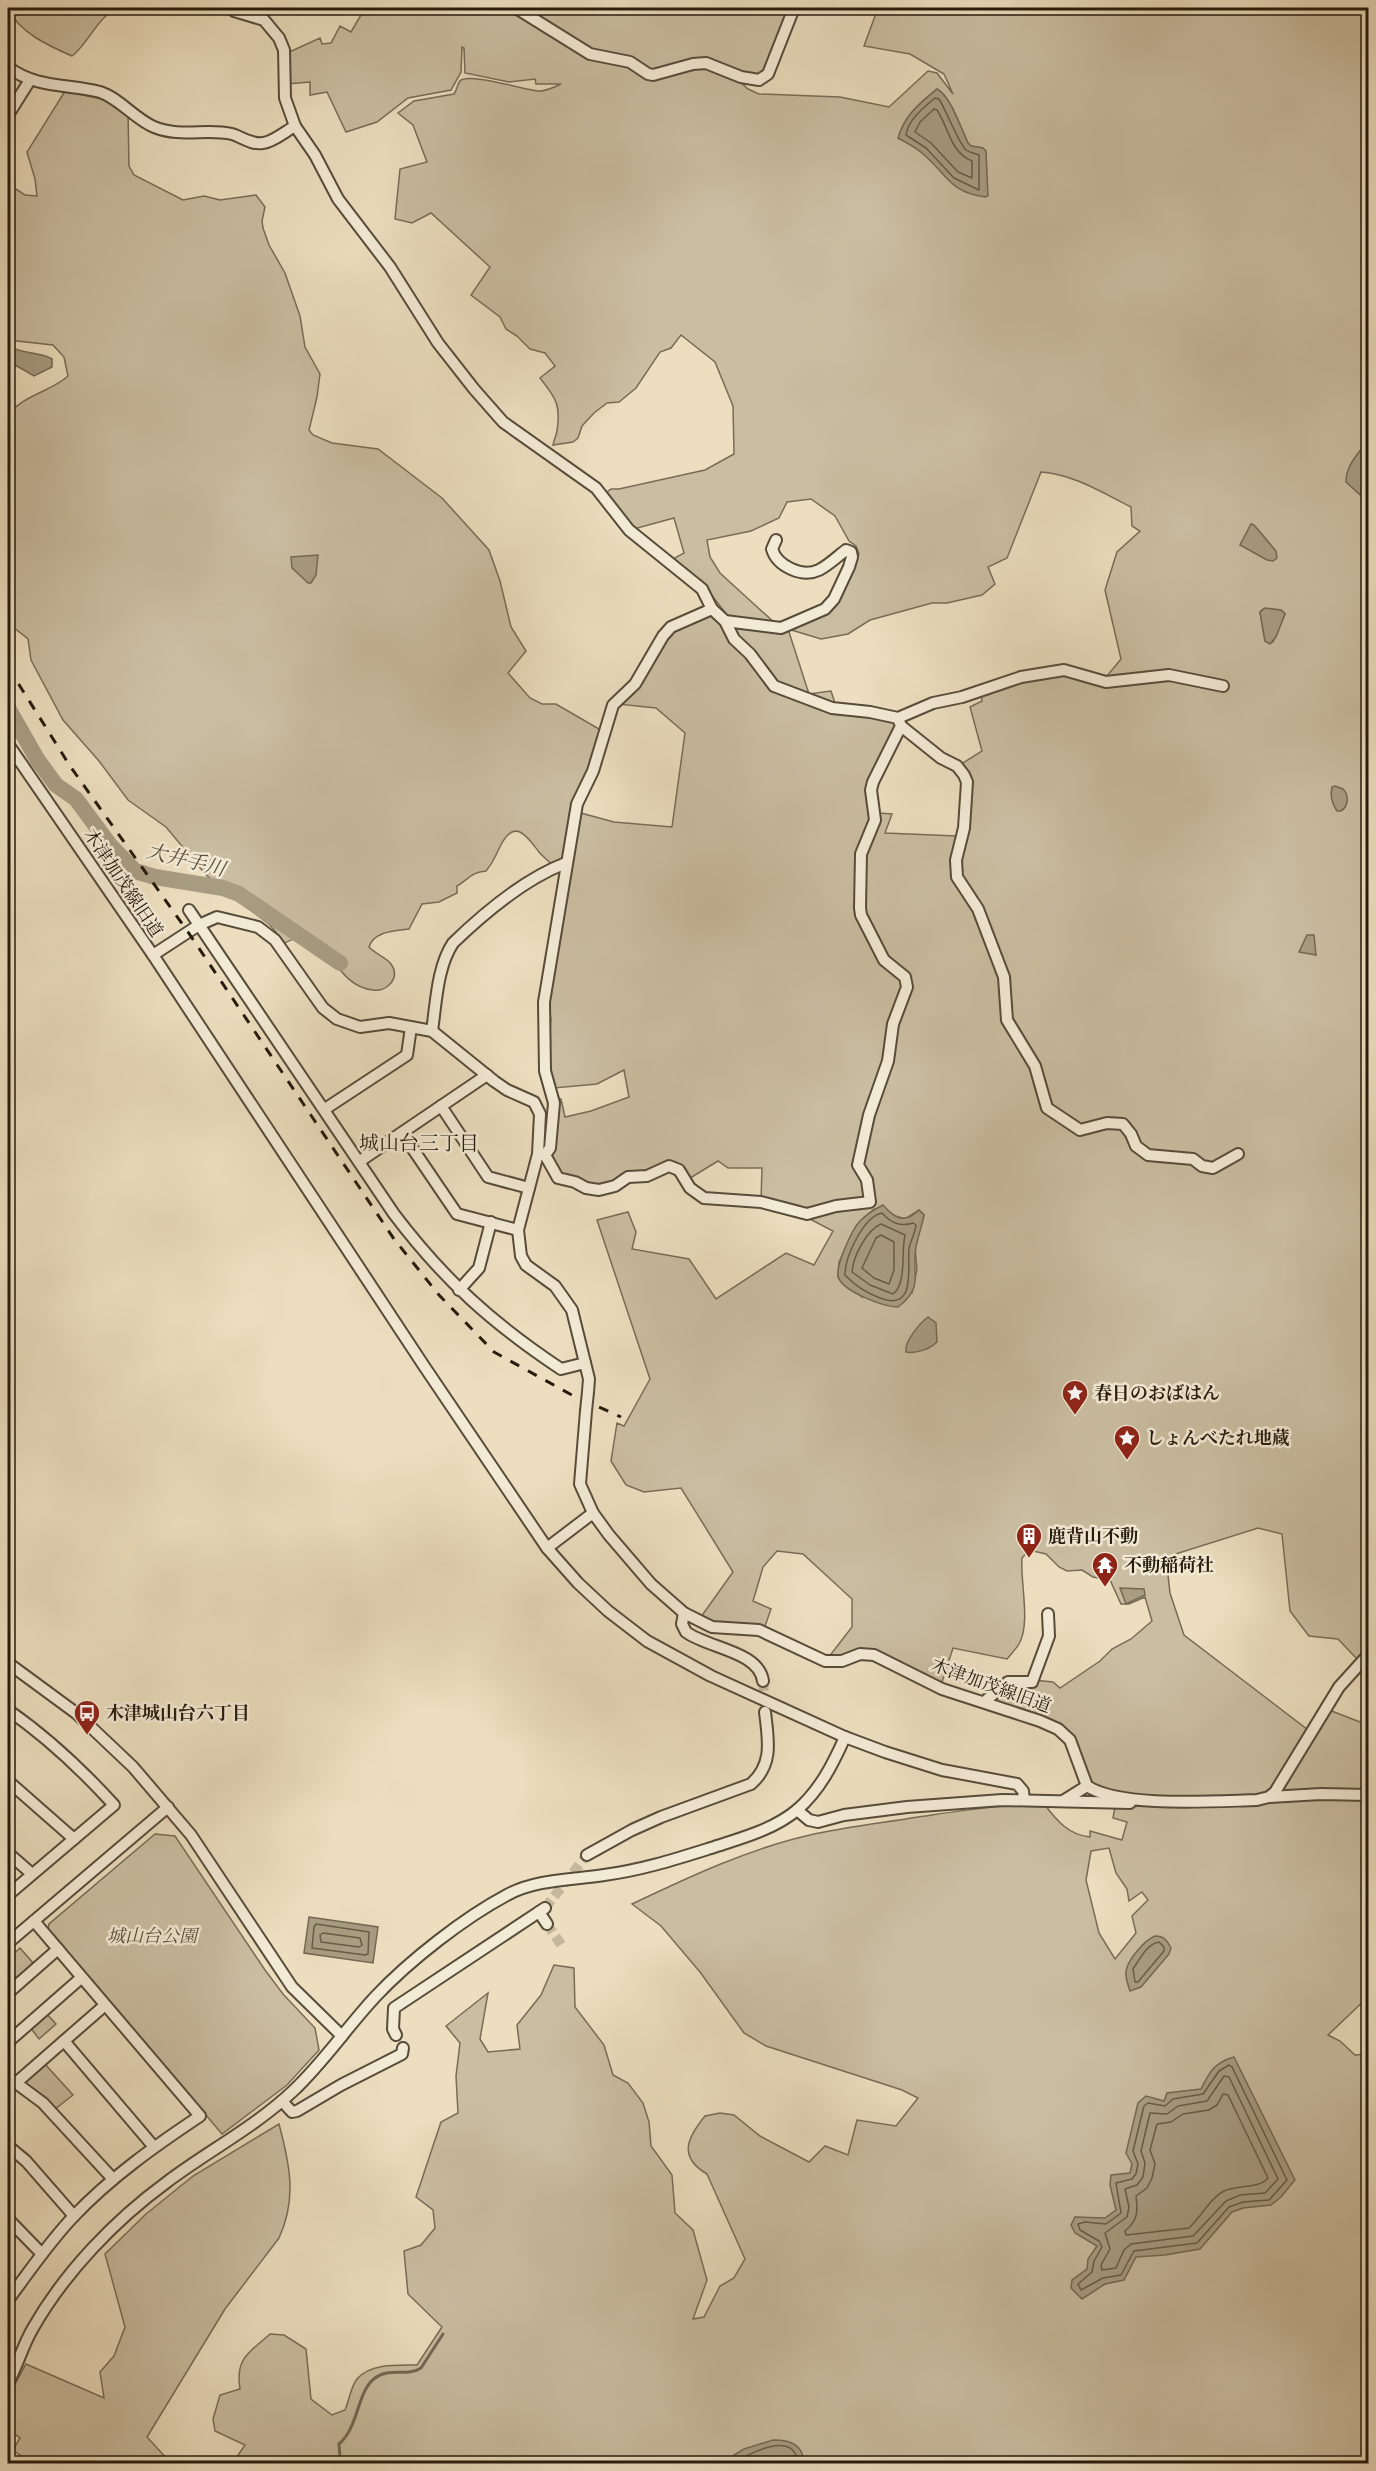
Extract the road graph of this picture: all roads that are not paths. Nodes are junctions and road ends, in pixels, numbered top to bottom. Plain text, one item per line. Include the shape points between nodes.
1 (230, 8) edge
2 (265, 8) edge
3 (516, 8) edge
4 (794, 8) edge
5 (255, 16) junction
6 (8, 67) edge
7 (30, 80) junction
8 (8, 115) edge
9 (295, 126) junction
10 (776, 540) dead end
11 (712, 609) junction
12 (725, 621) junction
13 (1223, 686) dead end
14 (900, 722) junction
15 (8, 744) edge
16 (566, 863) junction
17 (189, 910) dead end
18 (199, 925) junction
19 (153, 955) junction
20 (411, 1027) junction
21 (432, 1031) junction
22 (487, 1075) junction
23 (441, 1106) junction
24 (325, 1109) junction
25 (402, 1133) junction
26 (1238, 1154) dead end
27 (542, 1155) junction
28 (360, 1161) junction
29 (529, 1188) junction
30 (491, 1222) junction
31 (518, 1230) junction
32 (459, 1290) junction
33 (585, 1363) junction
34 (592, 1513) junction
35 (547, 1548) junction
36 (684, 1614) junction
37 (1048, 1614) dead end
38 (1368, 1655) edge
39 (8, 1663) edge
40 (763, 1681) tunnel mouth
41 (984, 1701) junction
42 (8, 1710) edge
43 (765, 1712) tunnel mouth
44 (845, 1737) junction
45 (8, 1781) edge
46 (1088, 1786) junction
47 (1368, 1795) edge
48 (1269, 1797) junction
49 (1024, 1800) junction
50 (1063, 1801) junction
51 (1158, 1801) junction
52 (168, 1807) junction
53 (797, 1810) junction
54 (74, 1839) junction
55 (8, 1853) edge
56 (587, 1855) tunnel mouth
57 (32, 1875) junction
58 (8, 1895) edge
59 (34, 1921) junction
60 (548, 1924) tunnel mouth
61 (8, 1943) edge
62 (58, 1949) junction
63 (81, 1978) junction
64 (8, 1993) edge
65 (104, 2006) junction
66 (396, 2035) dead end
67 (342, 2036) junction
68 (64, 2041) junction
69 (8, 2042) edge
70 (403, 2048) dead end
71 (12, 2080) edge
72 (282, 2101) junction
73 (8, 2146) edge
74 (154, 2147) junction
75 (113, 2179) junction
76 (74, 2216) junction
77 (8, 2220) edge
78 (42, 2254) junction
79 (9, 2297) edge
80 (9, 2375) edge

1 - 5 street
2 - 5 street
3 - 4 street via 590,54 630,62 648,74 706,63 759,80 768,74
5 - 9 street via 272,28 284,50 285,98
6 - 7 street
7 - 8 street
7 - 9 street via 102,93 155,127 185,134 223,133 263,143
9 - 11 street via 338,198 390,267 438,343 495,414 596,488 629,530 702,589
10 - 12 street via 772,549 775,558 782,565 807,572 818,570 846,550 851,552 849,567 834,599 825,609 781,628
11 - 12 street
11 - 16 street via 671,627 635,684 613,705 593,771 577,804
12 - 14 street via 734,639 777,688 832,708 870,712
13 - 14 street via 1169,675 1106,682 1064,670 1021,677 933,703
14 - 26 street via 941,758 957,766 967,782 956,873 978,909 1004,977 1007,1020 1035,1066 1050,1112 1080,1130 1107,1123 1123,1125 1136,1146 1148,1155 1193,1159 1213,1168
14 - 27 street via 873,782 875,820 861,854 861,915 884,960 905,977 907,987 893,1024 888,1061 869,1115 858,1165 867,1180 870,1202 807,1214 761,1202 704,1198 690,1188 679,1170 669,1166 647,1176 628,1176 606,1189 592,1190 558,1178
15 - 19 street, 木津加茂線旧道
16 - 21 street via 518,889 453,943 441,979
16 - 27 street via 544,1002 545,1071 554,1103 550,1148
17 - 18 street
18 - 19 street, 木津加茂線旧道
18 - 20 street, 木津加茂線旧道 via 217,917 258,927 275,940 323,1008 345,1023 360,1027 389,1023
18 - 24 street
19 - 35 street
20 - 21 street, 木津加茂線旧道
20 - 24 street via 407,1055
21 - 22 street, 木津加茂線旧道
22 - 23 street
22 - 27 street, 木津加茂線旧道 via 537,1106
23 - 25 street
23 - 29 street via 488,1177
24 - 28 street
25 - 28 street
25 - 30 street via 457,1214
27 - 29 street, 木津加茂線旧道
28 - 32 street via 424,1254
29 - 31 street, 木津加茂線旧道
30 - 31 street
30 - 32 street via 479,1268
31 - 33 street, 木津加茂線旧道 via 526,1265 555,1286 572,1310
32 - 33 street via 561,1369
33 - 34 street, 木津加茂線旧道, bridge via 589,1379 580,1484
34 - 35 street
34 - 36 street, 木津加茂線旧道 via 651,1584
35 - 44 street via 593,1598 647,1641 711,1676
36 - 40 street via 682,1624 686,1632 752,1661
36 - 41 street, 木津加茂線旧道 via 712,1627 759,1630 825,1661 874,1655 942,1689
37 - 41 street via 1049,1636 1032,1682 1008,1682
38 - 48 street via 1339,1687
39 - 52 street via 105,1739
41 - 46 street, 木津加茂線旧道 via 1064,1734 1074,1746
42 - 54 street via 91,1779 114,1805
43 - 56 street via 768,1756 762,1773 751,1784 661,1817
44 - 49 street via 921,1764 1017,1784
44 - 53 street via 822,1782
45 - 54 street
46 - 50 street
46 - 51 street via 1104,1794
47 - 48 street
48 - 51 street
49 - 50 street
49 - 53 street via 907,1807 818,1822 808,1820
50 - 51 street
52 - 59 street
52 - 67 street via 211,1864 292,1987
53 - 67 street via 762,1830 645,1869 534,1885 510,1893 475,1914 404,1970
54 - 57 street
55 - 57 street
57 - 58 street
59 - 61 street
59 - 62 street
60 - 66 street via 542,1910 394,2008
62 - 63 street
62 - 64 street
63 - 65 street
63 - 69 street
65 - 68 street
65 - 74 street via 200,2116
67 - 72 street via 317,2068
68 - 71 street
68 - 74 street
70 - 72 street via 402,2054 297,2111 292,2112
71 - 75 street via 56,2116
72 - 80 street via 168,2181 106,2236 43,2312
73 - 76 street
74 - 75 street
75 - 76 street
76 - 78 street
77 - 78 street
78 - 79 street

